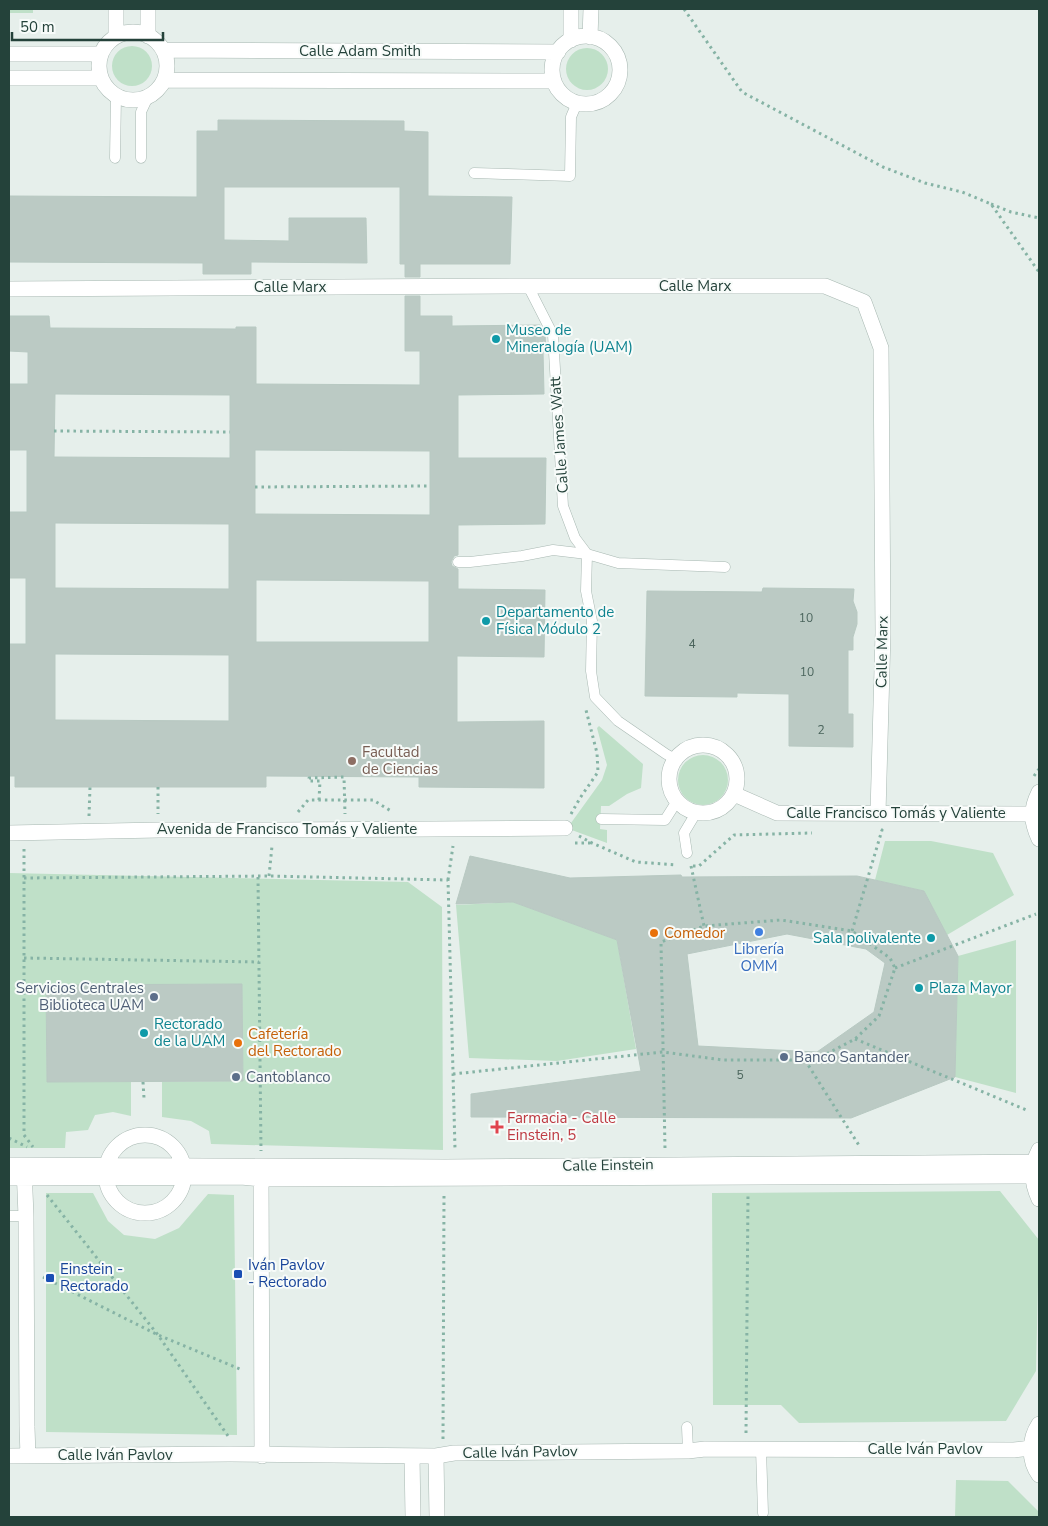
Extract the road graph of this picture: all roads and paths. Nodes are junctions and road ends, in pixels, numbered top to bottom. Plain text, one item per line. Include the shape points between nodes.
1 (116, 9) edge
2 (148, 9) edge
3 (571, 9) edge
4 (591, 9) edge
5 (684, 9) edge
6 (116, 36) junction
7 (148, 36) junction
8 (590, 37) junction
9 (571, 40) junction
10 (163, 50) junction
11 (558, 52) junction
12 (9, 54) edge
13 (101, 54) junction
14 (9, 78) edge
15 (100, 78) junction
16 (166, 80) junction
17 (554, 80) junction
18 (116, 96) junction
19 (148, 97) junction
20 (577, 103) junction
21 (115, 158) dead end
22 (141, 158) dead end
23 (474, 172) dead end
24 (991, 204) junction
25 (1039, 218) edge
26 (1039, 272) edge
27 (528, 286) junction
28 (9, 289) edge
29 (54, 431) dead end
30 (230, 432) dead end
31 (430, 486) dead end
32 (255, 487) dead end
33 (587, 554) junction
34 (458, 562) dead end
35 (725, 567) dead end
36 (584, 705) dead end
37 (675, 759) junction
38 (90, 787) dead end
39 (158, 787) dead end
40 (1039, 792) edge
41 (734, 794) junction
42 (345, 799) junction
43 (320, 800) junction
44 (676, 802) junction
45 (696, 813) junction
46 (878, 813) junction
47 (1032, 814) junction
48 (600, 819) dead end
49 (565, 828) junction
50 (419, 829) junction
51 (456, 829) junction
52 (159, 830) junction
53 (276, 830) junction
54 (89, 831) junction
55 (875, 831) dead end
56 (16, 833) edge
57 (812, 833) dead end
58 (1039, 839) edge
59 (687, 853) dead end
60 (682, 865) dead end
61 (258, 876) junction
62 (269, 876) junction
63 (24, 878) junction
64 (448, 880) junction
65 (1036, 914) dead end
66 (704, 926) junction
67 (852, 931) junction
68 (24, 958) junction
69 (259, 962) junction
70 (895, 968) junction
71 (855, 1039) junction
72 (663, 1052) junction
73 (805, 1060) junction
74 (454, 1074) junction
75 (143, 1082) dead end
76 (144, 1098) dead end
77 (1029, 1111) dead end
78 (862, 1150) dead end
79 (665, 1152) dead end
80 (38, 1154) dead end
81 (452, 1154) dead end
82 (1035, 1163) edge
83 (261, 1166) junction
84 (19, 1169) edge
85 (106, 1171) junction
86 (184, 1172) junction
87 (9, 1178) edge
88 (444, 1187) dead end
89 (748, 1187) dead end
90 (41, 1188) dead end
91 (1039, 1199) edge
92 (9, 1216) edge
93 (26, 1216) junction
94 (41, 1276) dead end
95 (158, 1335) junction
96 (240, 1369) dead end
97 (1039, 1424) edge
98 (687, 1427) dead end
99 (746, 1433) dead end
100 (443, 1440) dead end
101 (231, 1441) dead end
102 (1031, 1448) junction
103 (760, 1449) junction
104 (688, 1451) junction
105 (9, 1456) edge
106 (28, 1456) junction
107 (262, 1456) junction
108 (412, 1456) junction
109 (436, 1456) junction
110 (1039, 1474) edge
111 (763, 1513) dead end
112 (413, 1517) edge
113 (437, 1517) edge

1 - 6 street
2 - 7 street
3 - 9 street
4 - 8 street
5 - 24 path via 742,92 883,167
6 - 7 street via 138,32
6 - 13 street
7 - 10 street
8 - 9 street
8 - 20 street via 610,46 617,55 620,78 609,96 599,102
9 - 11 street
10 - 11 street, Calle Adam Smith
10 - 16 street
11 - 17 street via 553,66
12 - 13 street
13 - 15 street
14 - 15 street
15 - 18 street
16 - 17 street, Calle Adam Smith
16 - 19 street
17 - 20 street via 558,90
18 - 19 street via 126,100
18 - 21 lane
19 - 22 lane via 142,112
20 - 23 lane via 571,117 570,176
24 - 25 path
24 - 26 path
27 - 28 street, Calle Marx
27 - 33 lane, Calle James Watt via 553,334 563,506 575,538
27 - 46 street, Calle Marx via 825,286 864,302 880,348 883,633
29 - 30 path
31 - 32 path
33 - 34 lane via 553,550
33 - 35 lane via 618,563
33 - 37 lane via 586,591 592,621 591,671 595,697 618,721
36 - 49 path via 597,753 598,772
37 - 41 street via 694,746 716,747 726,753 737,772 738,784
37 - 44 street via 668,780
38 - 54 path
39 - 52 path
40 - 47 street
41 - 45 street via 728,804 718,810
41 - 46 street, Calle Francisco Tomás y Valiente via 777,813
42 - 43 path
42 - 43 path via 344,777 309,778 309,781 320,781
42 - 50 path via 373,800
43 - 53 path via 308,800
44 - 45 street
44 - 48 lane via 665,820
45 - 59 lane via 684,833
46 - 47 street, Calle Francisco Tomás y Valiente
47 - 58 street
49 - 51 street, Avenida de Francisco Tomás y Valiente
49 - 60 path via 636,862
50 - 51 street, Avenida de Francisco Tomás y Valiente
50 - 53 street, Avenida de Francisco Tomás y Valiente
51 - 64 path
52 - 53 street, Avenida de Francisco Tomás y Valiente
52 - 54 street, Avenida de Francisco Tomás y Valiente
53 - 62 path
54 - 56 street, Avenida de Francisco Tomás y Valiente
55 - 67 path via 882,830
56 - 63 path
57 - 66 path via 734,835 699,866 691,866
61 - 62 path
61 - 63 path
61 - 69 path
62 - 64 path
63 - 68 path
64 - 74 path
65 - 70 path
66 - 67 path via 781,920
66 - 72 path via 661,942
67 - 70 path via 890,958
68 - 69 path
68 - 80 path via 24,1135
69 - 83 path
70 - 71 path via 880,1016
71 - 73 path via 815,1060
71 - 77 path
72 - 73 path via 723,1060
72 - 74 path
72 - 79 path
73 - 78 path
74 - 81 path via 456,1148
75 - 76 path
82 - 83 street, Calle Einstein via 694,1170
82 - 91 street via 1034,1188
83 - 86 street, Calle Einstein via 241,1177
83 - 107 street
84 - 85 street, Calle Einstein
84 - 87 street, Calle Einstein
84 - 93 street
85 - 86 street, Calle Einstein
85 - 86 street via 111,1154 118,1145 128,1138 151,1135 172,1146 179,1155
85 - 86 street via 108,1189 114,1199 128,1210 145,1214 157,1212 176,1199 182,1189
88 - 100 path
89 - 99 path
90 - 95 path
92 - 93 lane
93 - 106 street
94 - 95 path
95 - 96 path
95 - 101 path
97 - 102 street
98 - 104 lane
102 - 103 street, Calle Iván Pavlov
102 - 110 street via 1032,1460
103 - 104 street, Calle Iván Pavlov
103 - 111 lane
104 - 109 street, Calle Iván Pavlov via 454,1453
105 - 106 street, Calle Iván Pavlov
106 - 107 street, Calle Iván Pavlov
107 - 108 street, Calle Iván Pavlov
108 - 109 street, Calle Iván Pavlov
108 - 112 street
109 - 113 street

